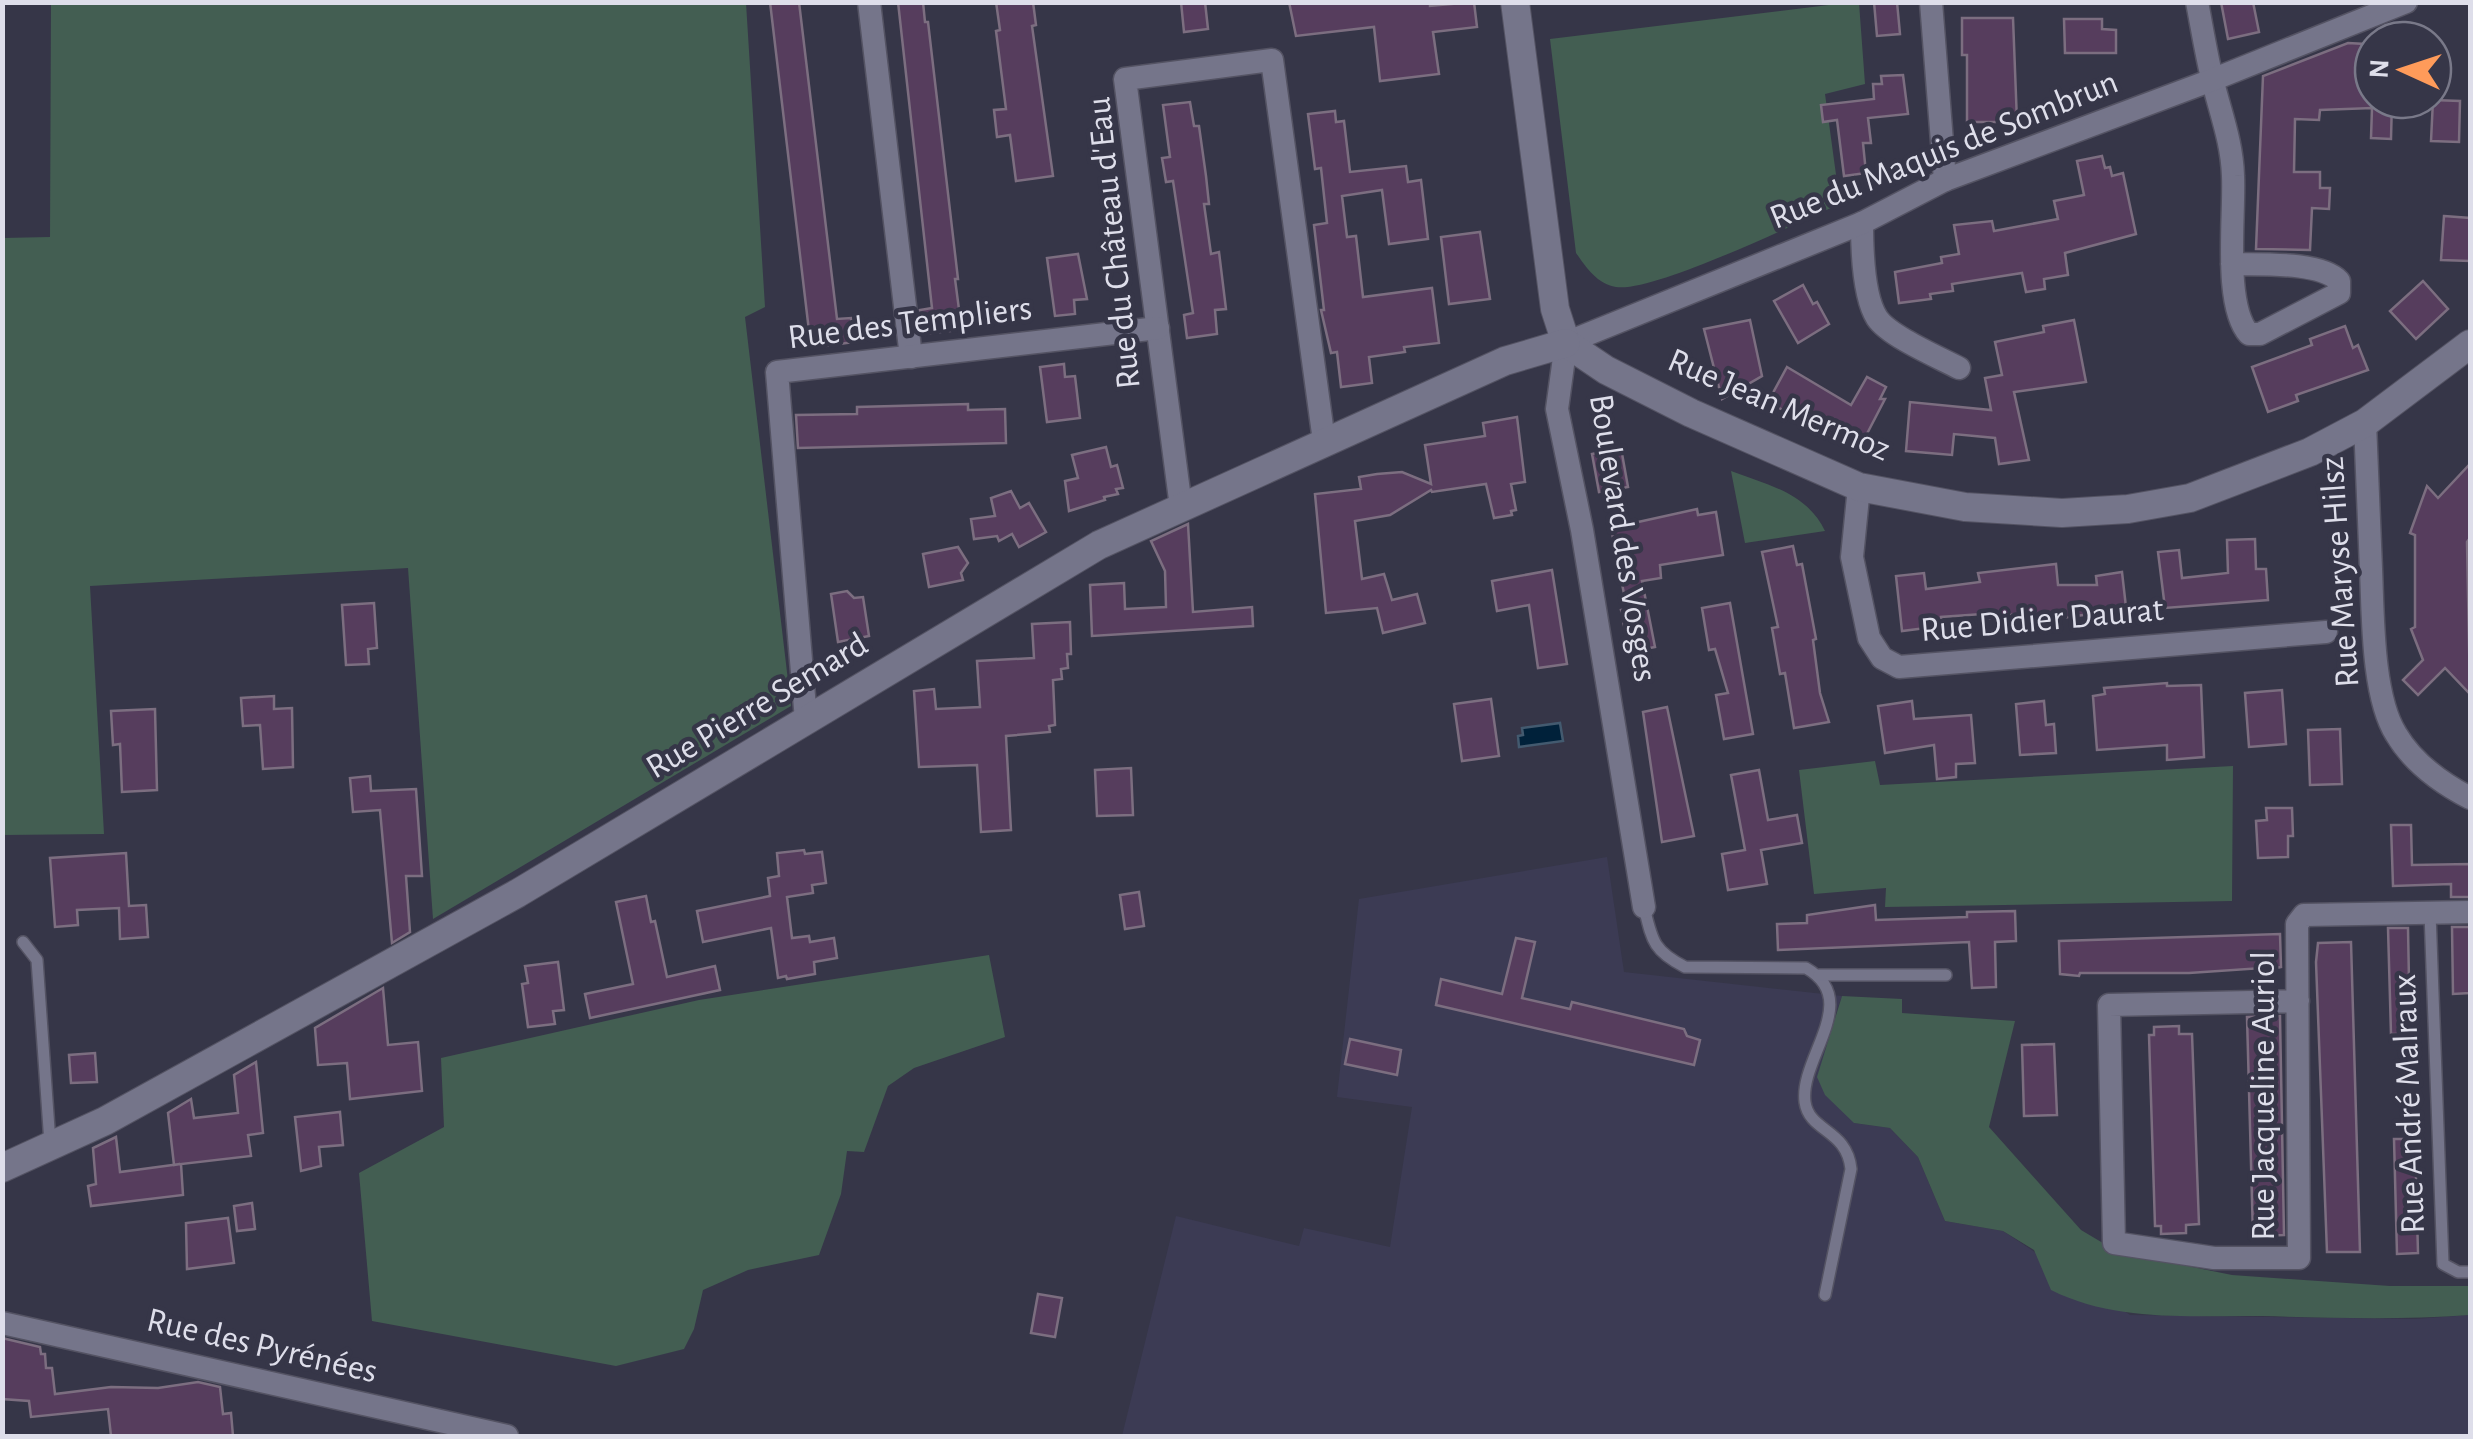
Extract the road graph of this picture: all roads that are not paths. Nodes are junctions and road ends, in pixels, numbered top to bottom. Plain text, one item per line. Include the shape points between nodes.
1 (869, 2) edge
2 (1515, 2) edge
3 (1931, 2) edge
4 (2197, 2) edge
5 (2406, 2) edge
6 (2212, 80) junction
7 (1945, 180) junction
8 (1862, 223) junction
9 (2232, 264) junction
10 (1158, 328) junction
11 (1566, 342) junction
12 (2470, 344) edge
13 (911, 357) junction
14 (1958, 368) dead end
15 (2365, 423) junction
16 (1324, 442) junction
17 (1859, 486) junction
18 (1181, 507) junction
19 (2326, 632) dead end
20 (806, 720) junction
21 (2470, 798) edge
22 (1644, 908) joint
23 (2470, 912) edge
24 (2430, 913) junction
25 (23, 942) dead end
26 (1820, 975) junction
27 (1946, 975) dead end
28 (2298, 1001) junction
29 (50, 1148) junction
30 (2, 1168) edge
31 (2470, 1272) edge
32 (1825, 1294) dead end
33 (2, 1323) edge
34 (507, 1436) edge

1 - 13 street
2 - 11 main road, Boulevard des Vosges via 1555,309
3 - 7 street
4 - 6 street
5 - 6 street, Rue du Maquis de Sombrun
6 - 7 street, Rue du Maquis de Sombrun
6 - 9 street via 2230,139
7 - 8 street, Rue du Maquis de Sombrun
8 - 11 street, Rue du Maquis de Sombrun
8 - 14 street via 1862,264 1877,318
9 - 9 street via 2315,268 2333,274 2338,293 2249,334 2240,324
10 - 13 street, Rue des Templiers
10 - 16 street, Rue du Château d'Eau via 1126,79 1272,60
10 - 18 street, Rue du Château d'Eau
11 - 16 main road, Rue Pierre Semard via 1505,361
11 - 17 main road, Rue Jean Mermoz via 1691,412
11 - 22 street, Boulevard des Vosges via 1557,408
12 - 15 main road, Rue Jean Mermoz
13 - 20 street, Rue des Templiers via 777,372
15 - 17 main road, Rue Jean Mermoz via 2190,498 2128,508 1966,508
15 - 21 street, Rue Maryse Hilsz via 2380,685 2394,732 2418,763
16 - 18 main road, Rue Pierre Semard
17 - 19 street, Rue Didier Daurat via 1852,557 1869,638 1882,658 1899,667
18 - 20 main road, Rue Pierre Semard via 1099,545
20 - 29 main road, Rue Pierre Semard via 518,893
22 - 26 lane via 1653,944 1684,968 1806,968
23 - 24 street, Rue Jacqueline Auriol
24 - 28 street, Rue Jacqueline Auriol via 2304,915 2298,924
24 - 31 lane, Rue André Malraux via 2443,1264
25 - 29 lane via 37,960
26 - 27 lane
26 - 32 lane via 1830,1010 1805,1103 1811,1118 1840,1140 1851,1169
28 - 28 street, Rue Jacqueline Auriol via 2299,1258 2214,1258 2114,1243 2109,1005
29 - 30 main road, Rue Pierre Semard
33 - 34 street, Rue des Pyrénées

